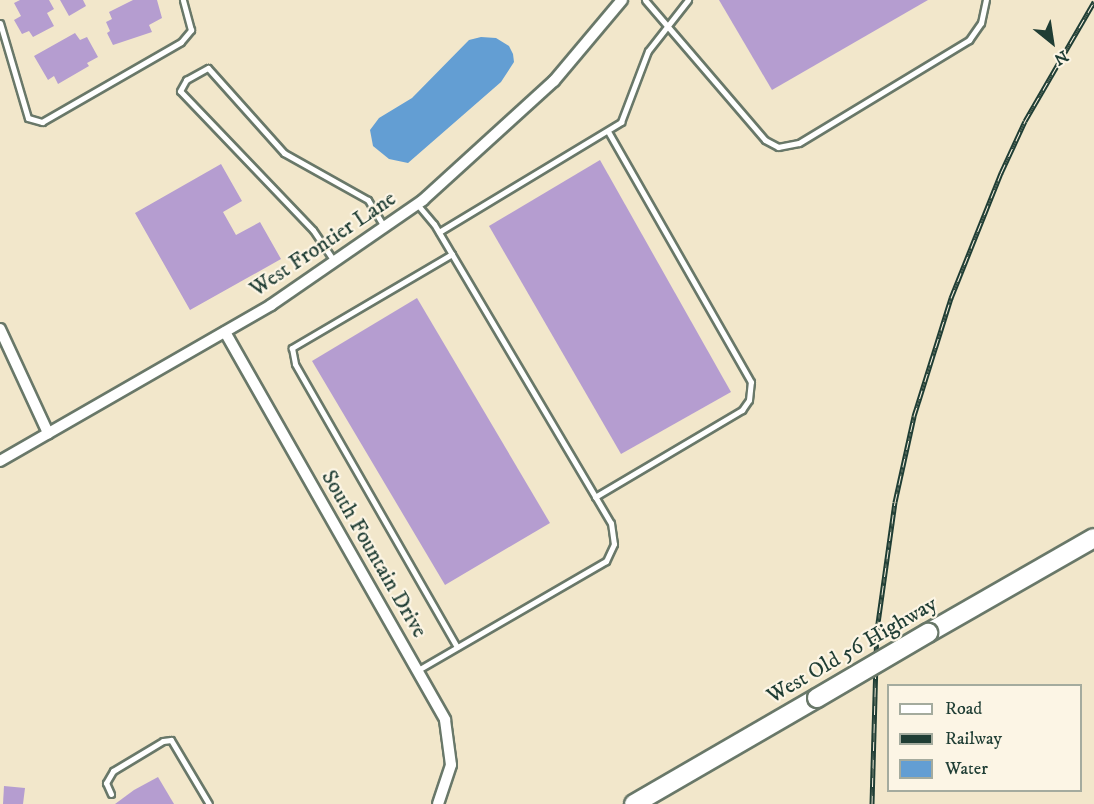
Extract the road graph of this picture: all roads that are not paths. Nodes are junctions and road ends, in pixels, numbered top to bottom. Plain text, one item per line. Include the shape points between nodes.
1 (183, 0) edge
2 (622, 0) edge
3 (645, 0) edge
4 (688, 0) edge
5 (986, 0) edge
6 (0, 23) edge
7 (670, 26) junction
8 (609, 133) junction
9 (417, 204) junction
10 (384, 227) junction
11 (439, 232) junction
12 (452, 254) junction
13 (334, 261) junction
14 (0, 329) edge
15 (225, 332) junction
16 (48, 433) junction
17 (0, 461) edge
18 (596, 497) junction
19 (1094, 538) edge
20 (457, 647) junction
21 (418, 670) junction
22 (111, 794) dead end
23 (209, 804) edge
24 (438, 804) edge
25 (634, 804) edge

1 - 6 lane via 191,30 181,42 42,122 28,118
2 - 9 street, West Frontier Lane via 554,81
3 - 7 lane
4 - 7 lane
5 - 7 lane via 981,23 969,40 799,143 778,147 765,140
7 - 8 lane via 648,51 621,122
8 - 11 lane
8 - 18 lane via 751,382 749,400 742,410
9 - 10 street, West Frontier Lane
9 - 11 lane
10 - 13 street, West Frontier Lane
10 - 13 lane via 369,200 284,153 208,68 186,80 180,91 313,230
11 - 12 lane
12 - 18 lane
12 - 20 lane via 292,348 295,364
13 - 15 street, West Frontier Lane
14 - 16 street
15 - 16 street, West Frontier Lane
15 - 21 street, South Fountain Drive
16 - 17 street, West Frontier Lane
18 - 20 lane via 611,523 614,544 606,561
19 - 25 highway, West Old 56 Highway, bridge
20 - 21 lane
21 - 24 street, South Fountain Drive via 445,720 451,746 447,786
22 - 23 lane via 106,783 113,771 171,740

